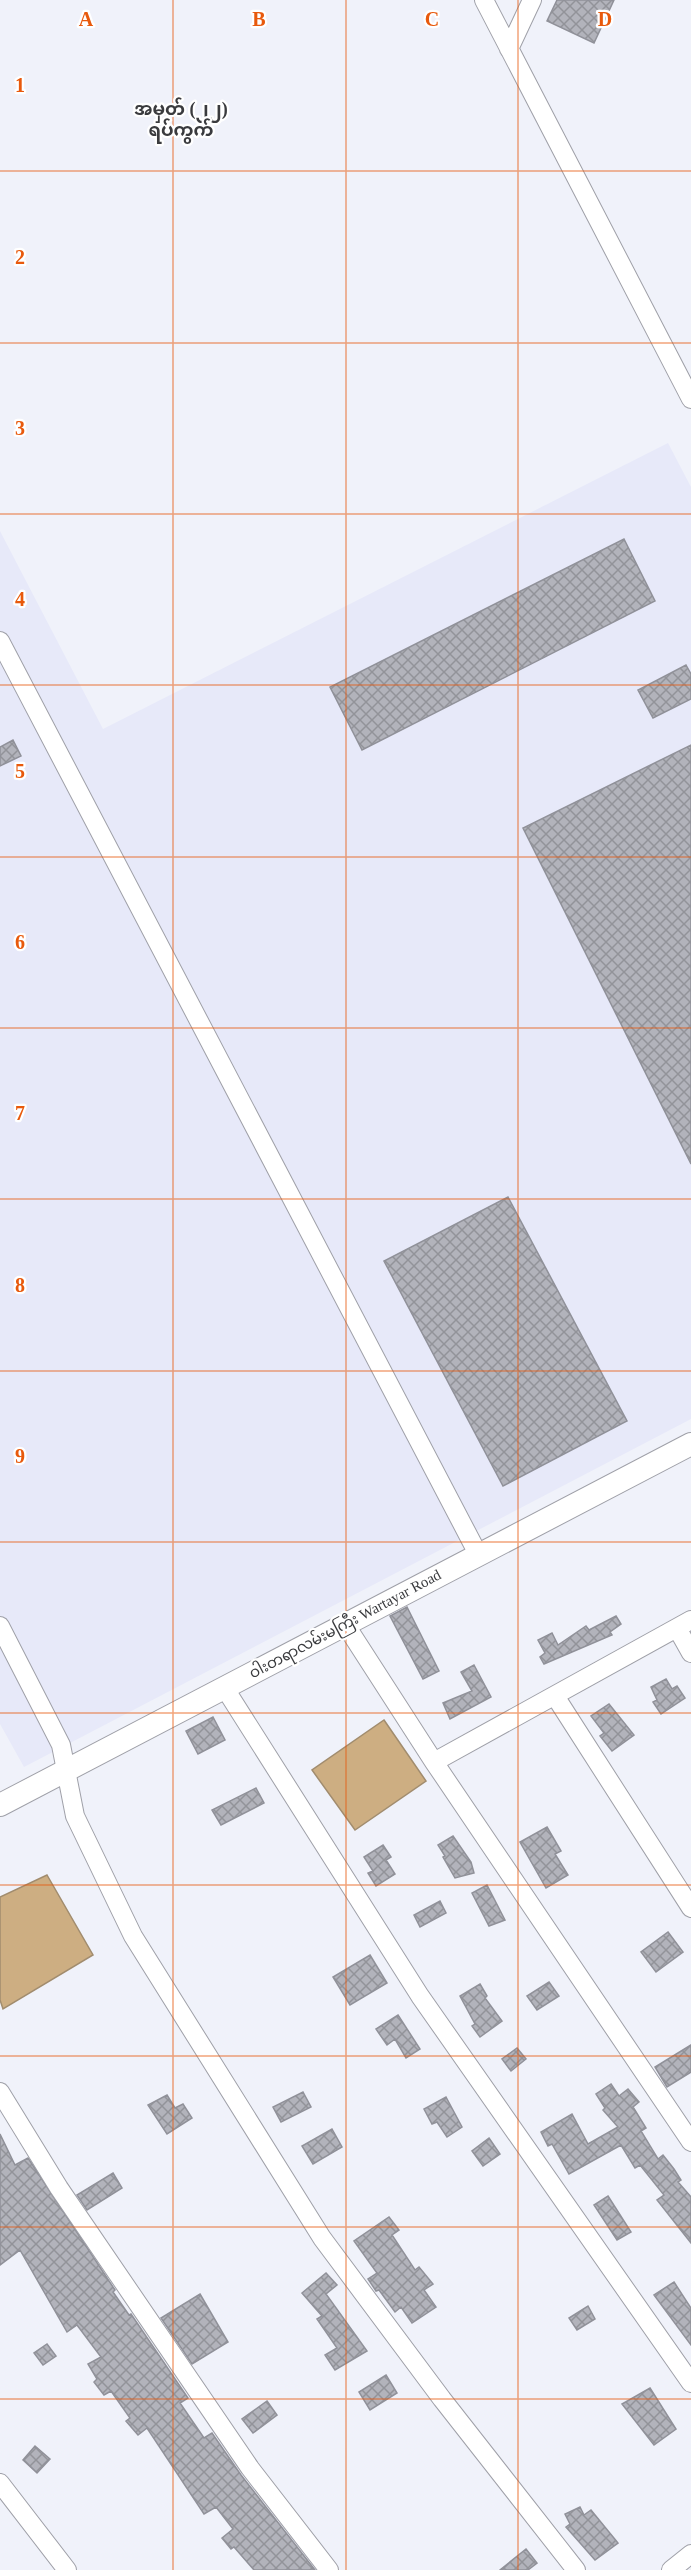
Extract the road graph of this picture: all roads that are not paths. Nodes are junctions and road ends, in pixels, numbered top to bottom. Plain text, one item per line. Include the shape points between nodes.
1 (484, 0) edge
2 (532, 0) edge
3 (509, 49) junction
4 (691, 399) edge
5 (0, 640) edge
6 (691, 1444) edge
7 (478, 1554) junction
8 (345, 1624) junction
9 (684, 1624) edge
10 (0, 1626) edge
11 (691, 1653) edge
12 (224, 1687) junction
13 (555, 1696) junction
14 (434, 1762) junction
15 (64, 1771) junction
16 (0, 1805) edge
17 (691, 1908) edge
18 (0, 2092) edge
19 (691, 2142) edge
20 (691, 2383) edge
21 (0, 2483) edge
22 (691, 2553) edge
23 (67, 2570) edge
24 (329, 2570) edge
25 (576, 2570) edge
26 (671, 2570) edge

1 - 3 street
2 - 3 street
3 - 4 street
5 - 7 street
6 - 7 street, ဝါးတရာလမ်းမကြီး Wartayar Road
7 - 8 street, ဝါးတရာလမ်းမကြီး Wartayar Road
8 - 12 street, ဝါးတရာလမ်းမကြီး Wartayar Road
8 - 14 street
9 - 11 street
9 - 13 street
10 - 15 street via 61,1745
12 - 15 street, ဝါးတရာလမ်းမကြီး Wartayar Road
12 - 20 street via 420,1996
13 - 14 street
13 - 17 street
14 - 19 street
15 - 16 street, ဝါးတရာလမ်းမကြီး Wartayar Road
15 - 25 street via 75,1816 133,1936 322,2238
18 - 24 street via 59,2188 250,2468
21 - 23 street
22 - 26 street

